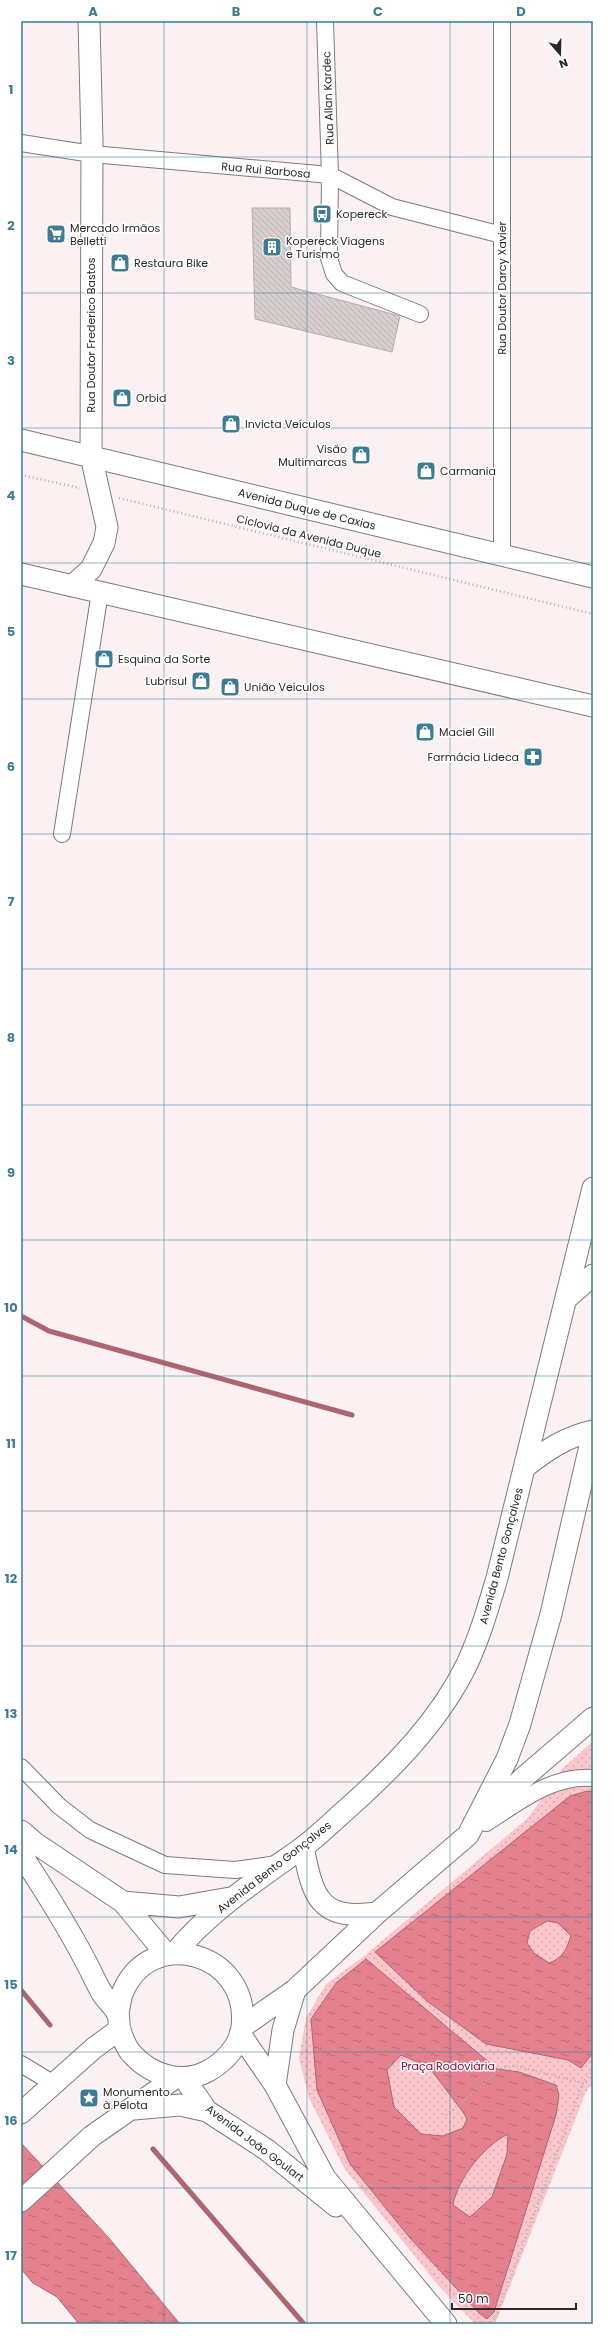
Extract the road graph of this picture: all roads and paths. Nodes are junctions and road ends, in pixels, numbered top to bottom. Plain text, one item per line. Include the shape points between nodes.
1 (89, 21) edge
2 (325, 21) edge
3 (502, 21) edge
4 (21, 143) edge
5 (92, 154) junction
6 (330, 175) junction
7 (502, 236) junction
8 (420, 314) dead end
9 (21, 440) edge
10 (91, 456) junction
11 (21, 474) edge
12 (100, 493) junction
13 (502, 556) junction
14 (21, 574) edge
15 (593, 577) edge
16 (72, 586) junction
17 (100, 592) junction
18 (593, 614) edge
19 (593, 706) edge
20 (62, 834) dead end
21 (593, 1192) edge
22 (593, 1274) edge
23 (568, 1297) junction
24 (593, 1432) edge
25 (525, 1467) junction
26 (593, 1718) edge
27 (21, 1767) edge
28 (593, 1778) edge
29 (21, 1831) edge
30 (468, 1835) junction
31 (303, 1847) junction
32 (21, 1854) edge
33 (279, 1864) junction
34 (236, 1896) junction
35 (123, 1902) junction
36 (377, 1913) junction
37 (170, 1954) junction
38 (295, 1990) junction
39 (119, 2022) junction
40 (241, 2030) junction
41 (21, 2064) edge
42 (593, 2069) edge
43 (180, 2078) junction
44 (583, 2083) junction
45 (275, 2085) junction
46 (50, 2088) junction
47 (129, 2110) junction
48 (207, 2111) junction
49 (21, 2113) edge
50 (446, 2115) dead end
51 (21, 2201) edge
52 (371, 2234) junction
53 (446, 2324) edge
54 (492, 2324) edge

1 - 5 main road, Rua Doutor Frederico Bastos
2 - 6 street, Rua Allan Kardec
3 - 7 street, Rua Doutor Darcy Xavier
4 - 5 street, Rua Rui Barbosa
5 - 6 street, Rua Rui Barbosa
5 - 10 main road, Rua Doutor Frederico Bastos
6 - 7 street, Rua Rui Barbosa via 392,207
6 - 8 street, Rua Allan Kardec via 329,258 334,274 342,283
7 - 13 street, Rua Doutor Darcy Xavier
9 - 10 main road, Avenida Duque de Caxias
10 - 12 main road, Rua Doutor Frederico Bastos
10 - 13 main road, Avenida Duque de Caxias
11 - 12 path, Ciclovia da Avenida Duque
12 - 16 main road, Rua Doutor Frederico Bastos via 107,527 104,543 91,569
12 - 18 path, Ciclovia da Avenida Duque
13 - 15 main road, Avenida Duque de Caxias
14 - 16 main road
16 - 17 main road
17 - 19 main road
17 - 20 street
21 - 23 main road, Avenida Bento Gonçalves
22 - 23 main road
23 - 25 main road, Avenida Bento Gonçalves
24 - 25 main road via 579,1434 564,1441 542,1453
24 - 30 main road via 551,1614 520,1724 507,1759
25 - 31 main road, Avenida Bento Gonçalves via 483,1627 466,1665 444,1703 378,1782
26 - 30 main road via 522,1779
27 - 33 street via 59,1806 90,1830 165,1865 235,1870
28 - 30 street via 586,1777 546,1786
29 - 35 main road
30 - 36 main road
31 - 33 main road, Avenida Bento Gonçalves
31 - 36 main road via 310,1883 317,1898 334,1910 354,1916
32 - 39 main road
33 - 34 main road, Avenida Bento Gonçalves
34 - 35 main road via 214,1902 179,1906
34 - 37 main road, Avenida Bento Gonçalves via 191,1932
35 - 37 main road
36 - 38 main road
37 - 39 main road via 148,1962 132,1976 122,1994
37 - 40 main road via 197,1955 218,1965 234,1982 242,2004
38 - 40 main road
38 - 45 main road via 282,2030
39 - 43 main road via 130,2053 150,2070
39 - 46 main road
40 - 43 main road via 232,2051 219,2065 202,2074
40 - 45 main road, Avenida João Goulart
41 - 46 street
42 - 44 path
43 - 47 main road
43 - 48 main road, Avenida João Goulart
44 - 50 path via 516,2066 503,2067
44 - 54 path
45 - 52 main road, Avenida João Goulart via 325,2178
46 - 49 main road
47 - 48 main road via 180,2105
47 - 51 main road via 92,2136
48 - 52 main road, Avenida João Goulart via 268,2150
52 - 53 main road, Avenida João Goulart

